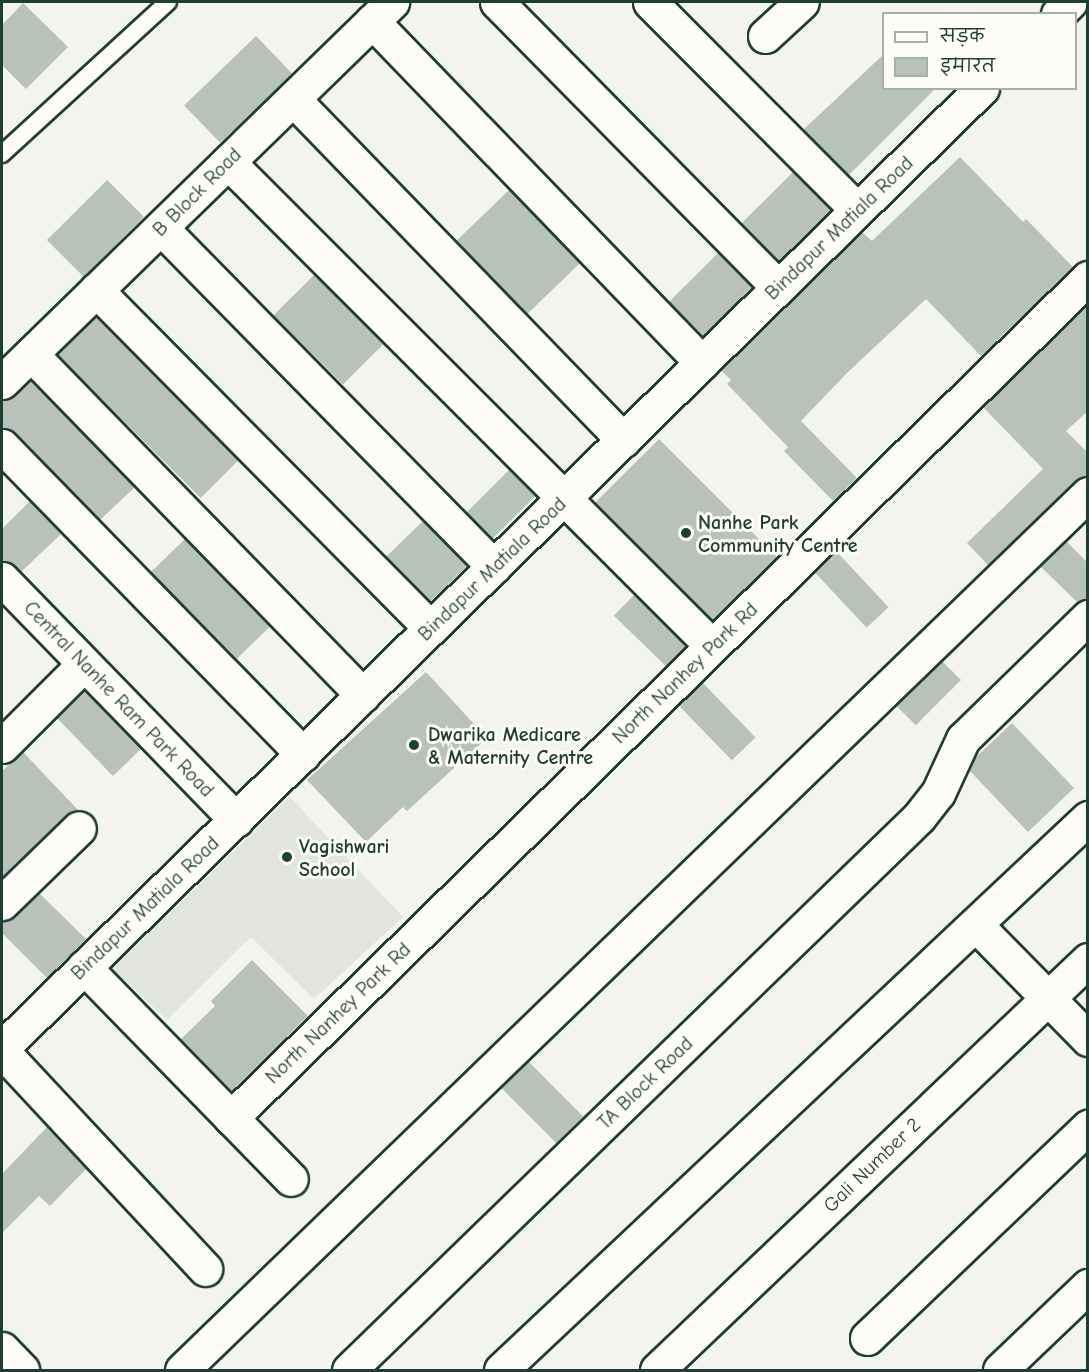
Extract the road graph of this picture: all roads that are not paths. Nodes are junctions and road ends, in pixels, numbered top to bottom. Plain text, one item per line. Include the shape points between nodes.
1 (168, 2) edge
2 (497, 2) edge
3 (650, 2) edge
4 (802, 2) edge
5 (382, 11) edge
6 (765, 36) dead end
7 (980, 90) edge
8 (292, 99) junction
9 (2, 154) edge
10 (228, 162) junction
11 (858, 210) junction
12 (160, 228) junction
13 (1088, 278) edge
14 (778, 287) junction
15 (96, 290) junction
16 (31, 354) junction
17 (702, 363) junction
18 (2, 382) edge
19 (624, 440) junction
20 (2, 446) edge
21 (1088, 494) edge
22 (563, 499) junction
23 (494, 567) junction
24 (2, 579) edge
25 (1088, 617) edge
26 (431, 628) junction
27 (712, 646) junction
28 (84, 664) junction
29 (363, 695) junction
30 (2, 746) edge
31 (303, 754) junction
32 (1088, 818) edge
33 (236, 819) junction
34 (78, 828) dead end
35 (2, 903) edge
36 (976, 925) junction
37 (1088, 960) edge
38 (84, 967) junction
39 (1048, 998) junction
40 (1088, 1039) edge
41 (2, 1049) edge
42 (231, 1118) junction
43 (1088, 1127) edge
44 (291, 1179) dead end
45 (205, 1269) dead end
46 (1088, 1286) edge
47 (867, 1338) dead end
48 (2, 1349) edge
49 (22, 1371) edge
50 (182, 1371) edge
51 (349, 1371) edge
52 (501, 1371) edge
53 (657, 1371) edge
54 (1000, 1371) edge

1 - 9 lane
2 - 14 street
3 - 11 street
4 - 6 street
5 - 8 street, B Block Road
5 - 17 street
7 - 11 street, Bindapur Matiala Road
8 - 10 street, B Block Road
8 - 19 street
10 - 12 street, B Block Road
10 - 22 street
11 - 14 street, Bindapur Matiala Road
12 - 15 street, B Block Road
12 - 23 street
13 - 27 street, North Nanhey Park Rd
14 - 17 street, Bindapur Matiala Road
15 - 16 street, B Block Road
15 - 26 street
16 - 18 street, B Block Road
16 - 29 street
17 - 19 street, Bindapur Matiala Road
19 - 22 street, Bindapur Matiala Road
20 - 31 street
21 - 50 street
22 - 23 street, Bindapur Matiala Road
22 - 27 street
23 - 26 street, Bindapur Matiala Road
24 - 28 street, Central Nanhe Ram Park Road
25 - 51 street, TA Block Road via 963,739 938,793 919,817
26 - 29 street, Bindapur Matiala Road
27 - 42 street, North Nanhey Park Rd
28 - 30 street
28 - 33 street, Central Nanhe Ram Park Road
29 - 31 street, Bindapur Matiala Road
31 - 33 street, Bindapur Matiala Road
32 - 36 street
33 - 38 street, Bindapur Matiala Road
34 - 35 street
36 - 39 street
36 - 52 street
37 - 39 street, Gali Number 2
38 - 41 street, Bindapur Matiala Road
38 - 42 street
39 - 40 street
39 - 53 street, Gali Number 2
41 - 45 street
42 - 44 street
43 - 47 street
46 - 54 street
48 - 49 street

